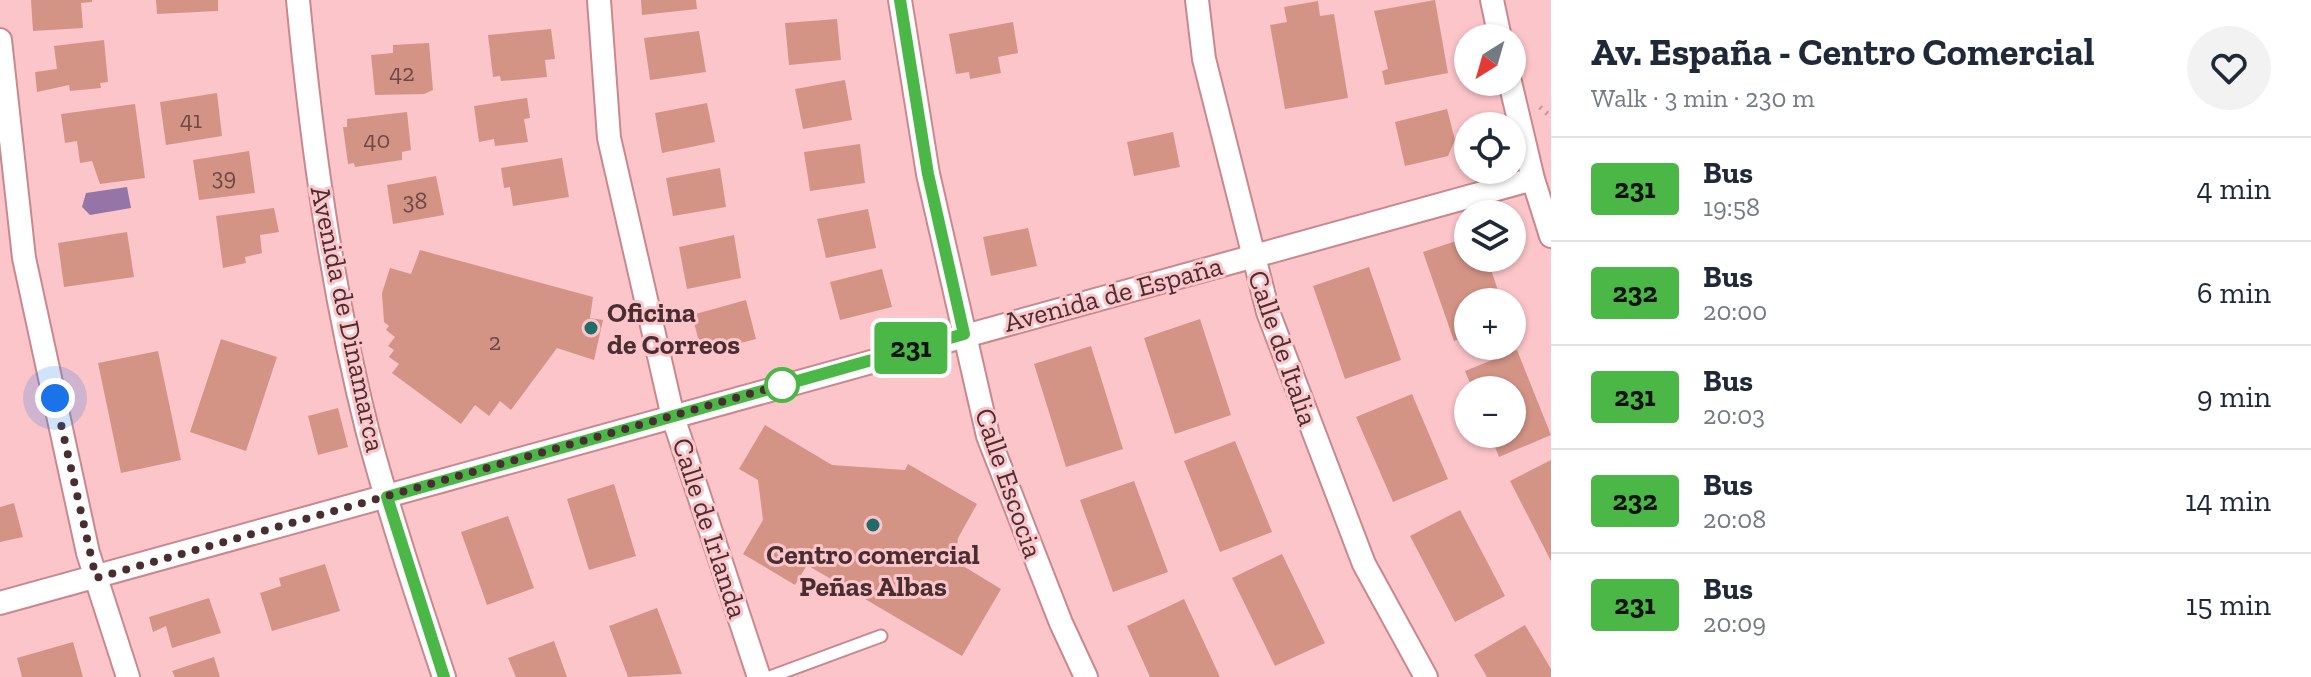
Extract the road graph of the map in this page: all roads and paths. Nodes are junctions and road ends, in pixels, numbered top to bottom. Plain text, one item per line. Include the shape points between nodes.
1 (298, 0) edge
2 (599, 0) edge
3 (900, 0) edge
4 (1197, 0) edge
5 (1492, 0) edge
6 (1497, 24) edge
7 (0, 40) edge
8 (1513, 96) edge
9 (1533, 179) junction
10 (1551, 236) edge
11 (1252, 255) junction
12 (964, 334) junction
13 (673, 417) junction
14 (387, 497) junction
15 (96, 578) junction
16 (0, 603) edge
17 (881, 636) dead end
18 (128, 677) edge
19 (444, 677) edge
20 (759, 677) edge
21 (770, 677) edge
22 (1086, 677) edge
23 (1426, 677) edge

1 - 14 street, Avenida de Dinamarca via 310,129 340,309
2 - 13 street, Calle de Irlanda via 609,138
3 - 12 street, Calle Escocia via 928,174
4 - 11 street, Calle de Italia via 1204,59
5 - 6 street
7 - 15 street via 24,258
8 - 9 street
9 - 10 street
9 - 11 street, Avenida de España
11 - 12 street, Avenida de España
11 - 23 street, Calle de Italia via 1302,408 1364,564
12 - 13 street, Avenida de España
12 - 22 street, Calle Escocia via 988,436
13 - 14 street, Avenida de España
13 - 20 street, Calle de Irlanda
14 - 15 street, Avenida de España
14 - 19 street, Avenida de Dinamarca
15 - 16 street, Avenida de España
15 - 18 street
17 - 21 lane

